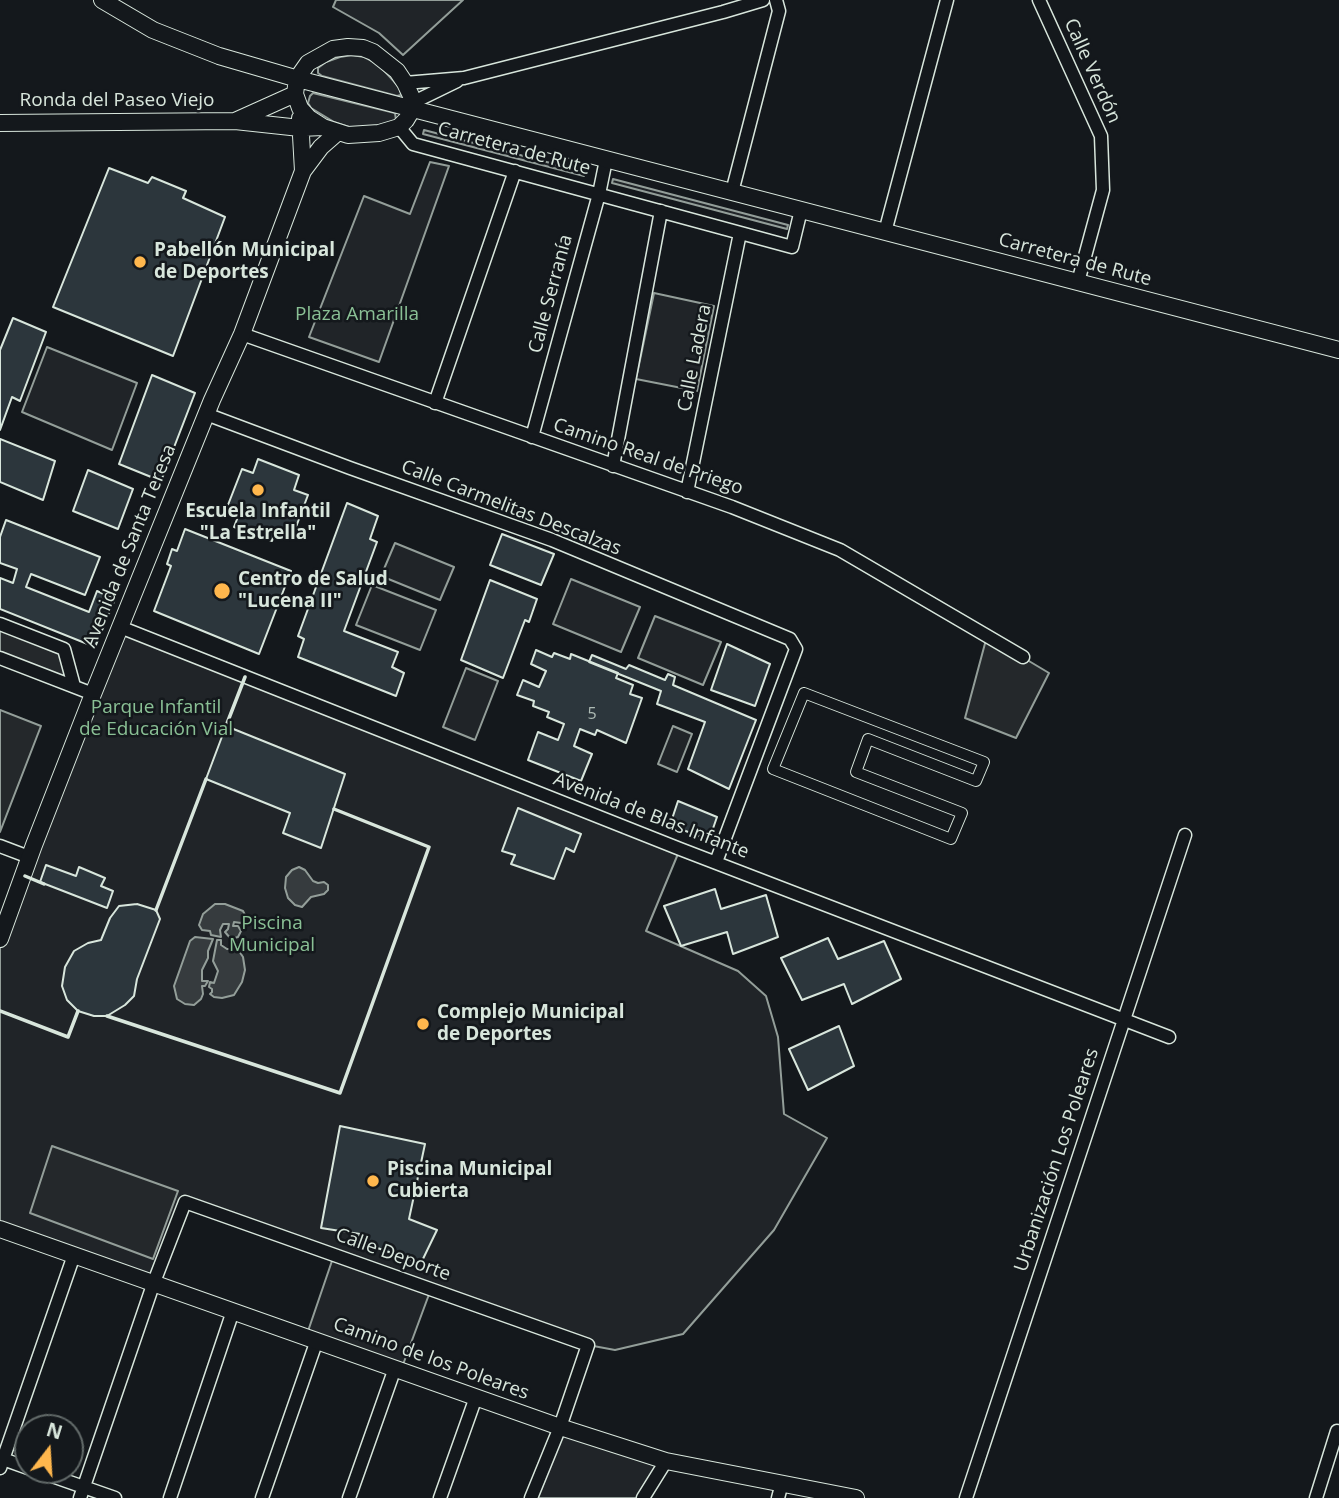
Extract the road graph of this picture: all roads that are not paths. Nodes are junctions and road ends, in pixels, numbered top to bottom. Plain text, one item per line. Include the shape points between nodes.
1 (103, 0) edge
2 (763, 0) edge
3 (776, 0) edge
4 (947, 0) edge
5 (1039, 0) edge
6 (464, 78) junction
7 (405, 83) junction
8 (298, 94) junction
9 (413, 106) junction
10 (235, 121) junction
11 (0, 123) edge
12 (399, 127) junction
13 (300, 128) junction
14 (330, 130) junction
15 (606, 160) junction
16 (303, 171) junction
17 (515, 171) junction
18 (733, 192) junction
19 (599, 194) junction
20 (801, 210) junction
21 (661, 211) junction
22 (885, 232) junction
23 (740, 233) junction
24 (1078, 282) junction
25 (242, 334) junction
26 (1339, 350) edge
27 (435, 403) junction
28 (206, 414) junction
29 (532, 437) junction
30 (613, 466) junction
31 (687, 492) junction
32 (0, 624) edge
33 (120, 626) junction
34 (1023, 657) dead end
35 (0, 658) edge
36 (74, 686) junction
37 (804, 693) joint
38 (93, 694) junction
39 (1185, 835) dead end
40 (0, 846) edge
41 (29, 857) junction
42 (716, 862) junction
43 (0, 939) edge
44 (1124, 1020) junction
45 (1169, 1037) dead end
46 (0, 1228) edge
47 (74, 1255) junction
48 (154, 1282) junction
49 (233, 1311) junction
50 (317, 1340) junction
51 (395, 1368) junction
52 (476, 1397) junction
53 (560, 1427) junction
54 (1337, 1431) dead end
55 (666, 1461) junction
56 (1, 1462) edge
57 (65, 1484) edge
58 (780, 1491) edge
59 (82, 1492) edge
60 (115, 1498) edge
61 (170, 1498) edge
62 (262, 1498) edge
63 (349, 1498) edge
64 (440, 1498) edge
65 (531, 1498) edge
66 (643, 1498) edge
67 (856, 1498) edge
68 (966, 1498) edge
69 (1316, 1498) edge

1 - 8 street, Carretera de Rute via 153,30
2 - 6 street
3 - 18 street via 779,11
4 - 22 street
5 - 24 street, Calle Verdón via 1101,136 1103,190
6 - 7 street
6 - 9 street
7 - 8 street, Ronda del Paseo Viejo via 373,52 348,47 308,63
7 - 9 street, Ronda del Paseo Viejo
8 - 9 street, Carretera de Rute
8 - 10 street, Ronda del Paseo Viejo
8 - 13 street, Avenida de Santa Teresa
8 - 14 street via 309,118
9 - 12 street
9 - 15 street, Carretera de Rute
10 - 11 street, Ronda del Paseo Viejo
10 - 13 street, Ronda del Paseo Viejo
12 - 14 street, Ronda del Paseo Viejo via 363,136
12 - 17 street, Carretera de Rute via 413,144
13 - 14 street, Ronda del Paseo Viejo
13 - 16 street, Avenida de Santa Teresa
14 - 16 street, Avenida de Santa Teresa
15 - 18 street, Carretera de Rute
15 - 19 street, Calle Serranía
16 - 25 street, Avenida de Santa Teresa
17 - 19 street, Carretera de Rute
17 - 27 street
18 - 20 street, Carretera de Rute
19 - 21 street, Carretera de Rute
19 - 29 street, Calle Serranía
20 - 22 street, Carretera de Rute
20 - 23 street, Carretera de Rute via 792,247
21 - 23 street, Carretera de Rute
21 - 30 street
22 - 24 street, Carretera de Rute
23 - 31 street, Calle Ladera
24 - 26 street, Carretera de Rute
25 - 27 street, Camino Real de Priego
25 - 28 street, Avenida de Santa Teresa
27 - 29 street, Camino Real de Priego
28 - 33 street, Avenida de Santa Teresa
28 - 42 street, Calle Carmelitas Descalzas via 552,540 790,639 796,649
29 - 30 street, Camino Real de Priego
30 - 31 street, Camino Real de Priego
31 - 34 street, Camino Real de Priego via 840,550
32 - 36 street via 64,649
33 - 38 street, Avenida de Santa Teresa
33 - 42 street, Avenida de Blas Infante
35 - 36 street
36 - 38 street
37 - 37 street via 984,762 976,781 868,739 856,772 962,813 951,839 773,769
38 - 41 street, Avenida de Santa Teresa
39 - 44 street, Urbanización Los Poleares
40 - 41 street
41 - 43 street, Avenida de Santa Teresa
42 - 44 street, Avenida de Blas Infante
44 - 45 street, Avenida de Blas Infante
44 - 68 street, Urbanización Los Poleares
46 - 47 street, Camino de los Poleares
47 - 48 street, Camino de los Poleares
47 - 56 street
48 - 49 street, Camino de los Poleares
48 - 53 street, Calle Deporte via 185,1202 588,1345
48 - 59 street
49 - 50 street, Camino de los Poleares
49 - 61 street
50 - 51 street, Camino de los Poleares
50 - 62 street
51 - 52 street, Camino de los Poleares
51 - 63 street
52 - 53 street, Camino de los Poleares
52 - 64 street
53 - 55 street, Camino de los Poleares
53 - 65 street
54 - 69 street
55 - 58 street, Camino de los Poleares
55 - 66 street
57 - 59 street
58 - 67 street, Camino de los Poleares
59 - 60 street

